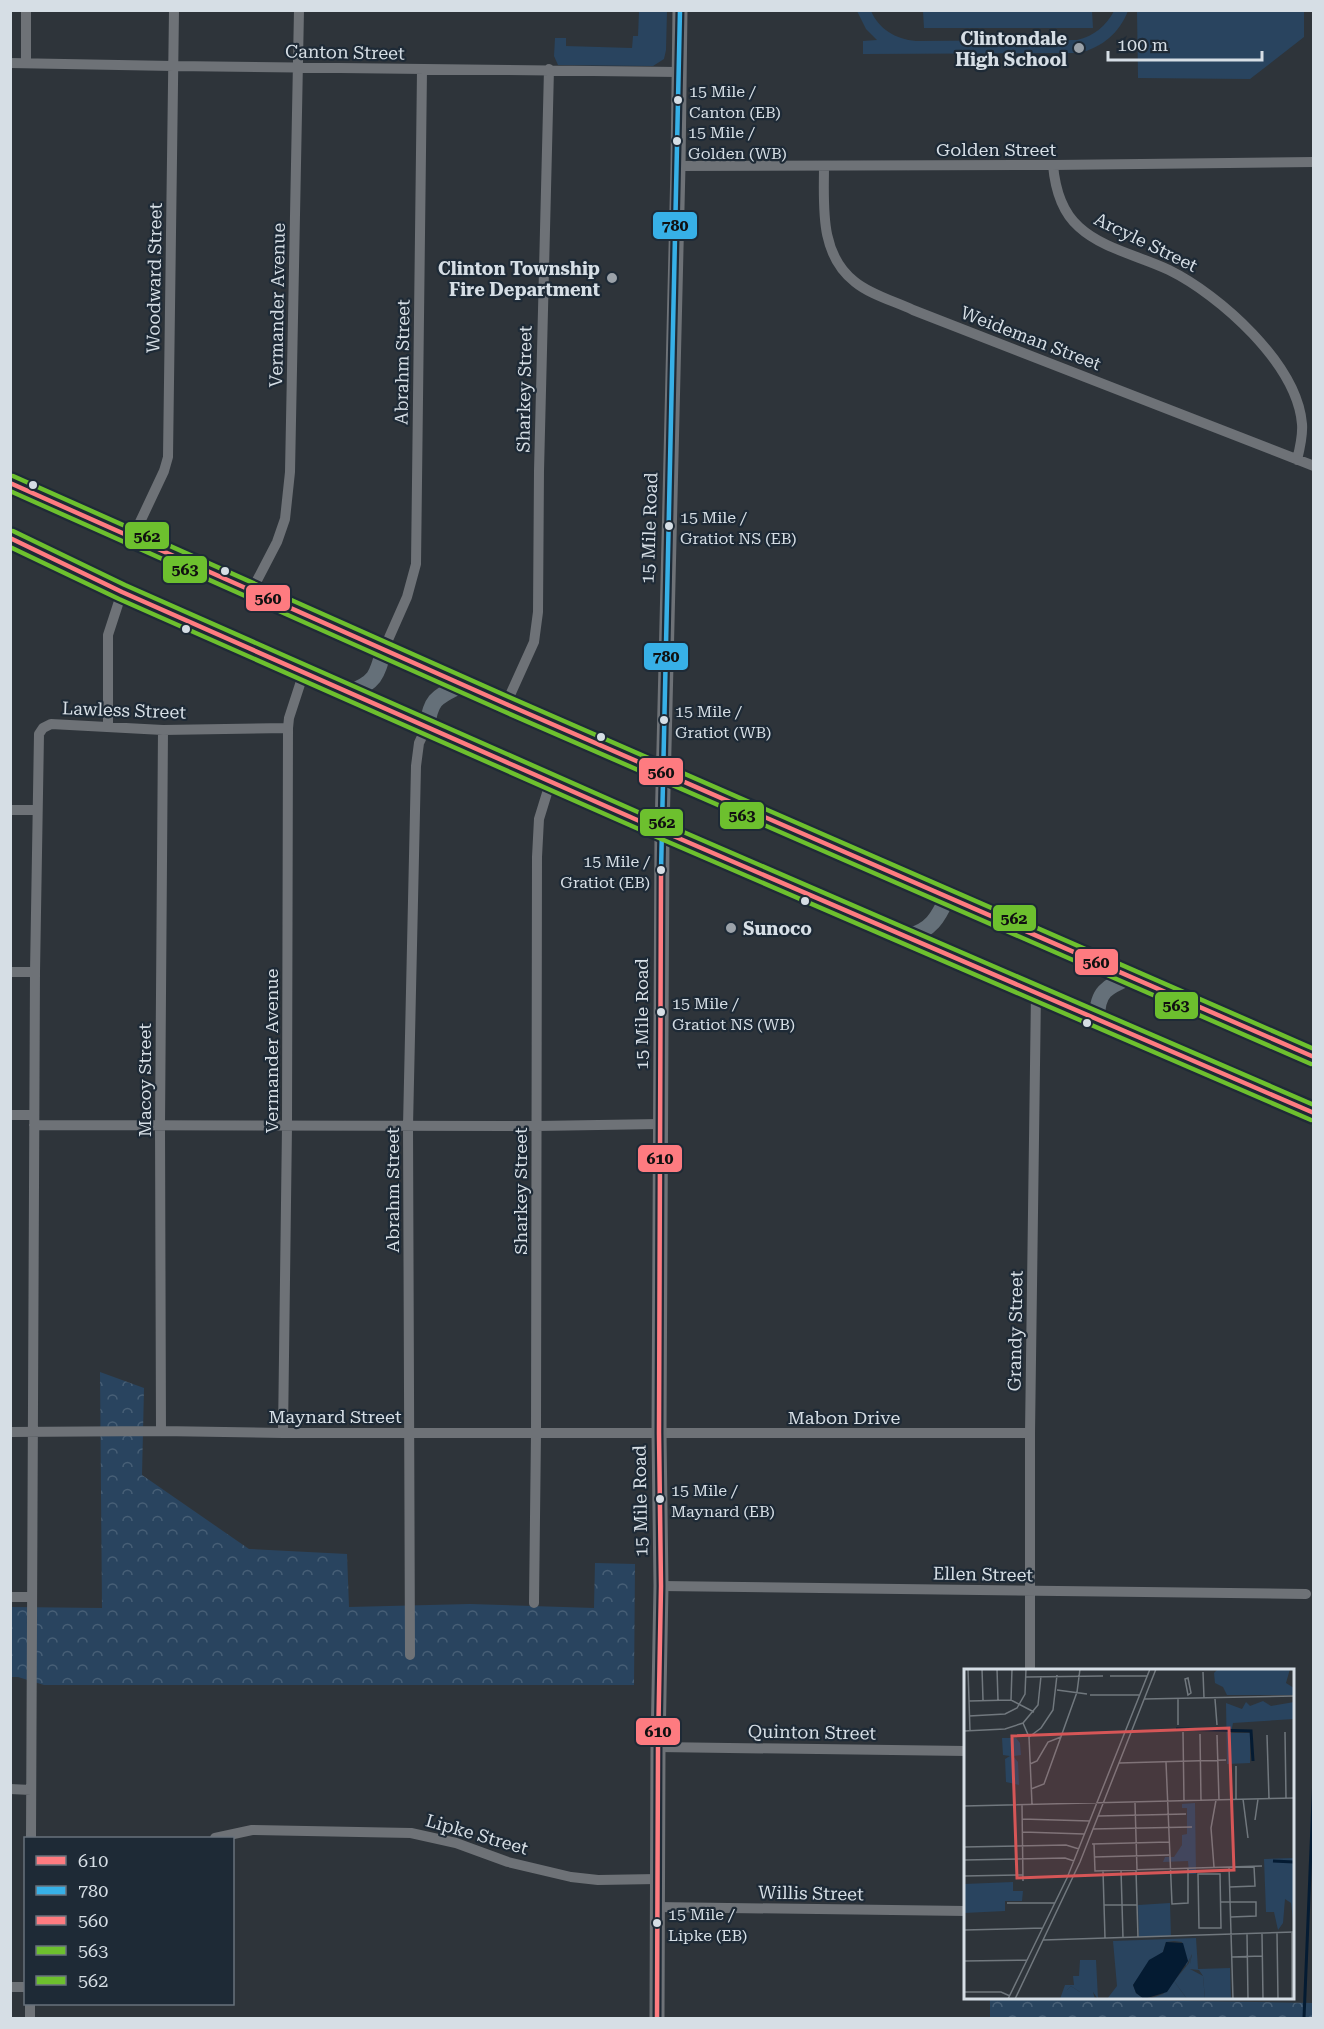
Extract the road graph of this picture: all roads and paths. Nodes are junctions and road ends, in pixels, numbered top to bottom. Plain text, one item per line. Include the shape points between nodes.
1 (26, 10) edge
2 (174, 10) edge
3 (299, 10) edge
4 (680, 10) edge
5 (10, 63) edge
6 (26, 63) junction
7 (173, 66) junction
8 (298, 68) junction
9 (549, 69) junction
10 (422, 70) junction
11 (678, 72) junction
12 (1053, 165) junction
13 (1312, 165) edge
14 (678, 166) junction
15 (824, 166) junction
16 (1297, 460) junction
17 (1314, 466) edge
18 (10, 483) edge
19 (10, 538) edge
20 (132, 539) junction
21 (251, 591) junction
22 (122, 592) junction
23 (384, 649) junction
24 (304, 672) junction
25 (463, 684) junction
26 (350, 692) junction
27 (506, 704) junction
28 (108, 726) junction
29 (427, 726) junction
30 (288, 728) junction
31 (163, 730) junction
32 (663, 773) junction
33 (551, 780) junction
34 (10, 810) edge
35 (37, 810) junction
36 (662, 831) junction
37 (947, 898) junction
38 (909, 936) junction
39 (10, 972) edge
40 (34, 972) junction
41 (1130, 976) junction
42 (1036, 992) junction
43 (1097, 1018) junction
44 (1314, 1057) edge
45 (1314, 1113) edge
46 (10, 1115) edge
47 (34, 1120) junction
48 (660, 1124) junction
49 (159, 1126) junction
50 (287, 1126) junction
51 (408, 1126) junction
52 (537, 1126) junction
53 (161, 1431) junction
54 (10, 1432) edge
55 (32, 1432) junction
56 (409, 1432) junction
57 (283, 1433) junction
58 (536, 1433) junction
59 (659, 1433) junction
60 (1030, 1433) junction
61 (661, 1586) junction
62 (1031, 1591) junction
63 (1306, 1594) dead end
64 (10, 1597) edge
65 (31, 1598) junction
66 (534, 1603) dead end
67 (410, 1655) dead end
68 (1030, 1669) edge
69 (658, 1746) junction
70 (964, 1751) edge
71 (10, 1790) edge
72 (31, 1790) junction
73 (31, 1837) edge
74 (223, 1837) edge
75 (657, 1879) junction
76 (657, 1907) junction
77 (964, 1911) edge
78 (657, 2019) edge

1 - 6 street
2 - 7 street, Woodward Street
3 - 8 street, Vermander Avenue
4 - 11 main road, 15 Mile Road
5 - 6 street, Canton Street
6 - 7 street, Canton Street
7 - 8 street, Canton Street
7 - 20 street, Woodward Street via 168,457
8 - 10 street, Canton Street
8 - 21 street, Vermander Avenue via 290,472 285,519
9 - 10 street, Canton Street
9 - 11 street, Canton Street
9 - 27 street, Sharkey Street via 538,612 534,642
10 - 23 street, Abrahm Street via 416,564 407,597
11 - 14 main road, 15 Mile Road
12 - 13 street, Golden Street
12 - 15 street, Golden Street
12 - 16 street, Arcyle Street via 1057,190 1078,227 1193,284 1219,301 1252,332 1288,382 1298,405 1302,439
14 - 15 street, Golden Street
14 - 32 main road, 15 Mile Road
15 - 16 street, Weideman Street via 825,232 831,251 854,281 913,310
16 - 17 street, Weideman Street
18 - 20 main road
19 - 22 main road
20 - 21 main road
21 - 23 main road
22 - 24 main road
22 - 28 street via 108,635
23 - 25 main road
23 - 26 main road via 374,679
24 - 26 main road
24 - 30 street, Vermander Avenue
25 - 27 main road
25 - 29 main road via 435,700 430,706
26 - 29 main road
27 - 32 main road
28 - 31 street, Lawless Street
28 - 35 street, Lawless Street via 51,724 43,728 37,743
29 - 33 main road
29 - 51 street, Abrahm Street via 419,743 416,766
30 - 31 street, Lawless Street
30 - 50 street, Vermander Avenue
31 - 49 street, Macoy Street
32 - 36 main road, 15 Mile Road
32 - 37 main road
33 - 36 main road
33 - 52 street, Sharkey Street via 537,836
34 - 35 street
35 - 40 street
36 - 38 main road
36 - 48 main road, 15 Mile Road
37 - 38 main road via 936,922
37 - 41 main road
38 - 42 main road
39 - 40 street
40 - 47 street
41 - 43 main road via 1099,998
41 - 44 main road
42 - 43 main road
42 - 60 street, Grandy Street
43 - 45 main road
46 - 47 street
47 - 49 street
47 - 55 street
48 - 52 street
48 - 59 main road, 15 Mile Road
49 - 50 street
49 - 53 street, Macoy Street
50 - 51 street
50 - 57 street, Vermander Avenue
51 - 52 street
51 - 56 street, Abrahm Street
52 - 58 street, Sharkey Street
53 - 55 street, Maynard Street
53 - 57 street, Maynard Street
54 - 55 street, Maynard Street
55 - 65 street
56 - 57 street, Maynard Street
56 - 58 street, Maynard Street
56 - 67 street, Abrahm Street
58 - 59 street, Maynard Street
58 - 66 street, Sharkey Street
59 - 60 street, Mabon Drive
59 - 61 main road, 15 Mile Road
60 - 62 street, Grandy Street
61 - 62 street, Ellen Street
61 - 69 main road, 15 Mile Road
62 - 63 street, Ellen Street
62 - 68 street, Grandy Street
64 - 65 street
65 - 72 street
69 - 70 street, Quinton Street
69 - 75 main road, 15 Mile Road
71 - 72 street
72 - 73 street
74 - 75 street, Lipke Street via 252,1830 411,1833 571,1877
75 - 76 main road, 15 Mile Road
76 - 77 street, Willis Street
76 - 78 main road, 15 Mile Road

